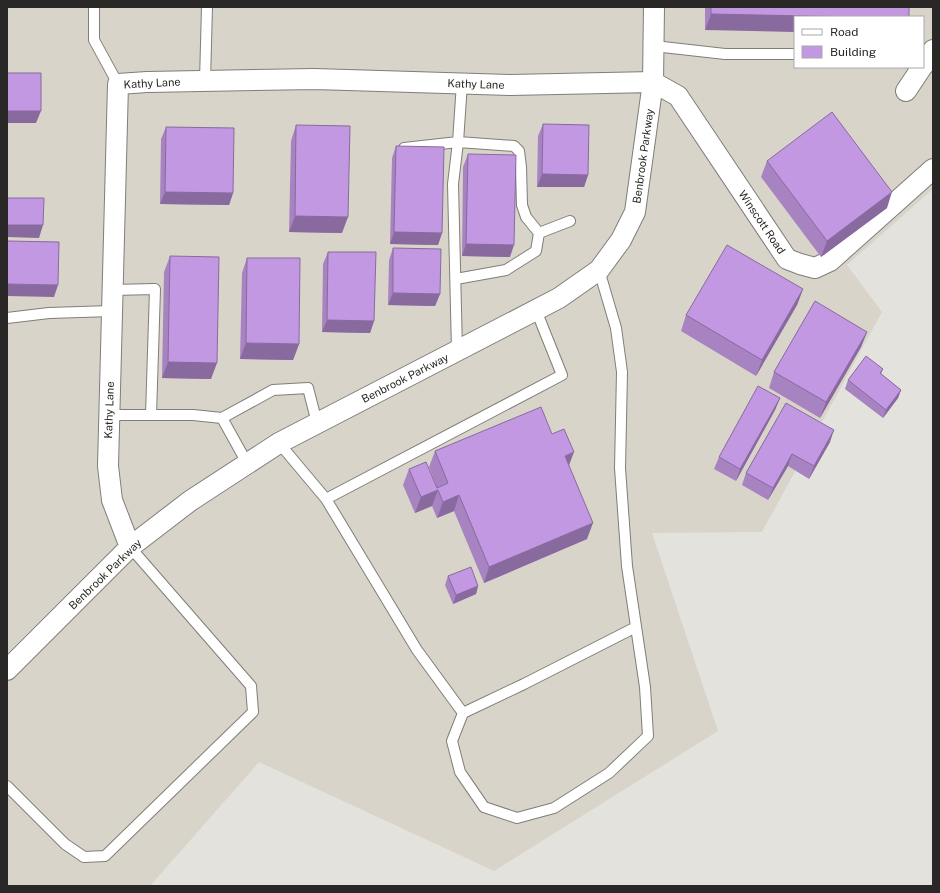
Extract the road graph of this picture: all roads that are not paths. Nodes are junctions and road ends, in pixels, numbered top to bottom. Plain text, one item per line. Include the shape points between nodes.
1 (94, 7) edge
2 (207, 7) edge
3 (654, 7) edge
4 (654, 46) junction
5 (933, 50) edge
6 (794, 54) edge
7 (924, 64) edge
8 (922, 68) edge
9 (205, 81) junction
10 (653, 82) junction
11 (462, 83) junction
12 (118, 84) junction
13 (906, 91) dead end
14 (458, 142) junction
15 (398, 149) edge
16 (933, 169) edge
17 (570, 221) dead end
18 (539, 233) junction
19 (599, 270) junction
20 (456, 279) junction
21 (112, 290) junction
22 (536, 310) junction
23 (112, 311) junction
24 (7, 318) edge
25 (457, 351) junction
26 (109, 415) junction
27 (151, 415) junction
28 (222, 418) junction
29 (317, 422) junction
30 (279, 443) junction
31 (247, 463) junction
32 (326, 499) junction
33 (130, 547) junction
34 (636, 628) junction
35 (7, 670) edge
36 (463, 713) junction
37 (7, 786) edge

1 - 12 lane via 94,40
2 - 9 lane
3 - 4 street, Benbrook Parkway
4 - 6 lane via 725,54
4 - 10 street, Benbrook Parkway
5 - 7 street
8 - 13 street
9 - 11 street, Kathy Lane via 315,79
9 - 12 street, Kathy Lane
10 - 11 street, Kathy Lane
10 - 16 street, Winscott Road via 678,96 787,258 800,264 816,268 830,261
10 - 19 street, Benbrook Parkway via 635,212 621,240
11 - 14 lane
12 - 21 street, Kathy Lane
14 - 15 lane
14 - 18 lane via 514,146 519,151 522,167 522,205 526,217
14 - 20 lane via 453,184
17 - 18 lane
18 - 20 lane via 536,251 506,270
19 - 22 street, Benbrook Parkway via 559,298
19 - 34 lane via 616,328 622,372 620,468 627,566
20 - 25 lane
21 - 23 street, Kathy Lane
21 - 27 lane via 155,289
22 - 25 street, Benbrook Parkway
22 - 32 lane via 562,374
23 - 24 lane via 49,313
23 - 26 street, Kathy Lane
25 - 29 street, Benbrook Parkway
26 - 27 lane
26 - 33 street, Kathy Lane via 108,466 112,500
27 - 28 lane
28 - 29 lane via 273,390 308,388
28 - 31 lane
29 - 30 street, Benbrook Parkway
30 - 31 street, Benbrook Parkway
30 - 32 lane
31 - 33 street, Benbrook Parkway via 190,501
32 - 36 lane via 417,650
33 - 35 street, Benbrook Parkway
33 - 37 lane via 251,686 253,712 105,856 84,857 65,844
34 - 36 lane
34 - 36 lane via 648,736 609,773 554,808 517,818 484,807 460,772 452,741

